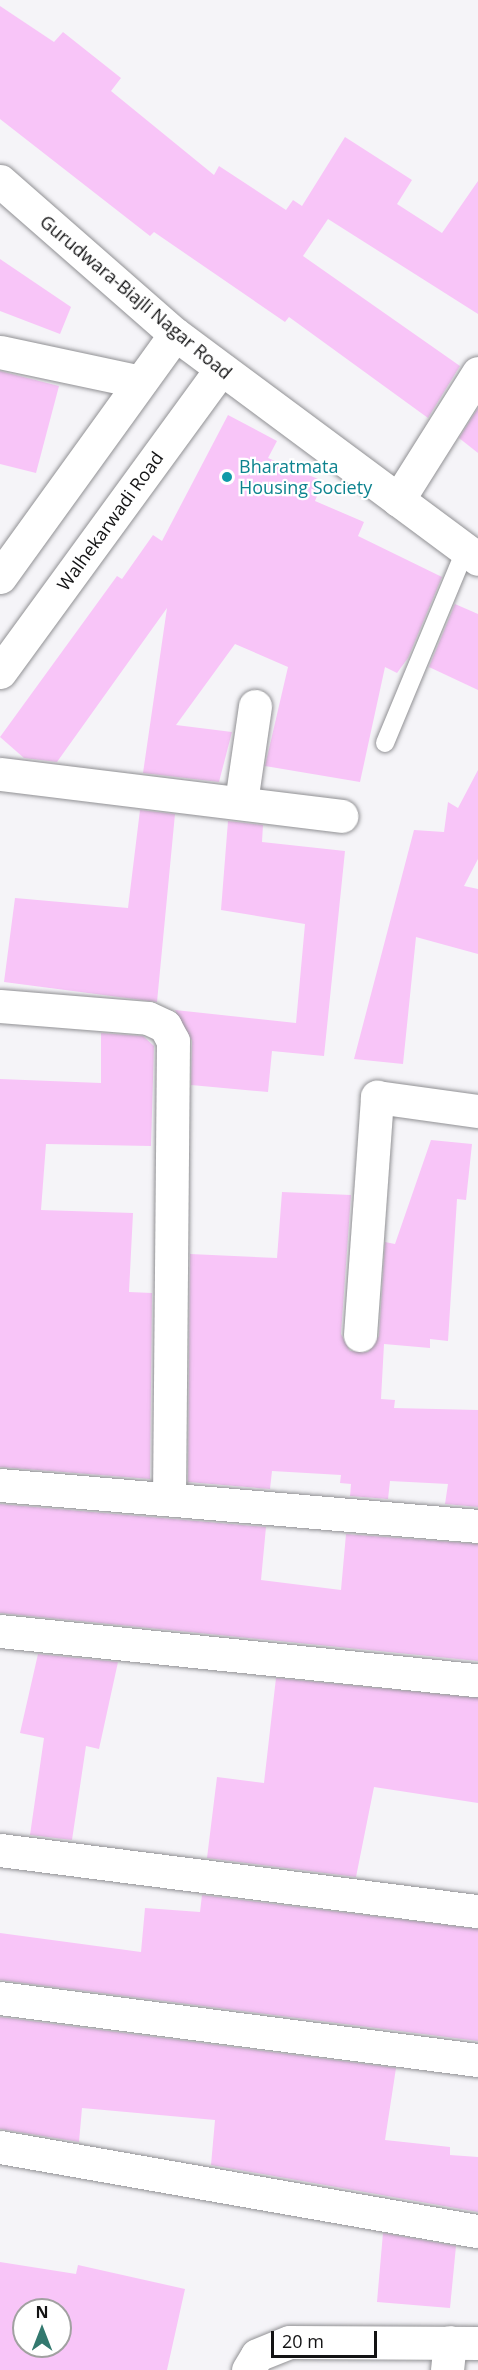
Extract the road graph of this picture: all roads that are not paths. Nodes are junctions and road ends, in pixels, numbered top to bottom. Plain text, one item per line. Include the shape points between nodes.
1 (0, 181) edge
2 (175, 334) junction
3 (0, 352) edge
4 (221, 369) junction
5 (478, 373) edge
6 (137, 381) junction
7 (398, 500) junction
8 (472, 555) edge
9 (0, 577) edge
10 (0, 672) edge
11 (255, 706) dead end
12 (385, 743) dead end
13 (0, 774) edge
14 (241, 802) junction
15 (341, 816) dead end
16 (0, 1006) edge
17 (478, 1111) edge
18 (360, 1335) dead end
19 (0, 1485) edge
20 (169, 1498) junction
21 (478, 1526) edge
22 (0, 1631) edge
23 (478, 1680) edge
24 (0, 1850) edge
25 (478, 1911) edge
26 (0, 1998) edge
27 (478, 2060) edge
28 (0, 2147) edge
29 (478, 2231) edge
30 (458, 2352) edge
31 (248, 2370) edge

1 - 2 street, Gurudwara-Biajli Nagar Road
2 - 4 street, Gurudwara-Biajli Nagar Road
2 - 6 street
3 - 6 street
4 - 7 street, Gurudwara-Biajli Nagar Road
4 - 10 street, Walhekarwadi Road
5 - 7 street
6 - 9 street
7 - 8 street, Gurudwara-Biajli Nagar Road
8 - 12 lane
11 - 14 street
13 - 14 street
14 - 15 street
16 - 20 street via 148,1018 165,1026 173,1041
17 - 18 street via 377,1097
19 - 20 street
20 - 21 street
22 - 23 street
24 - 25 street
26 - 27 street
28 - 29 street
30 - 31 street via 290,2342 257,2355

